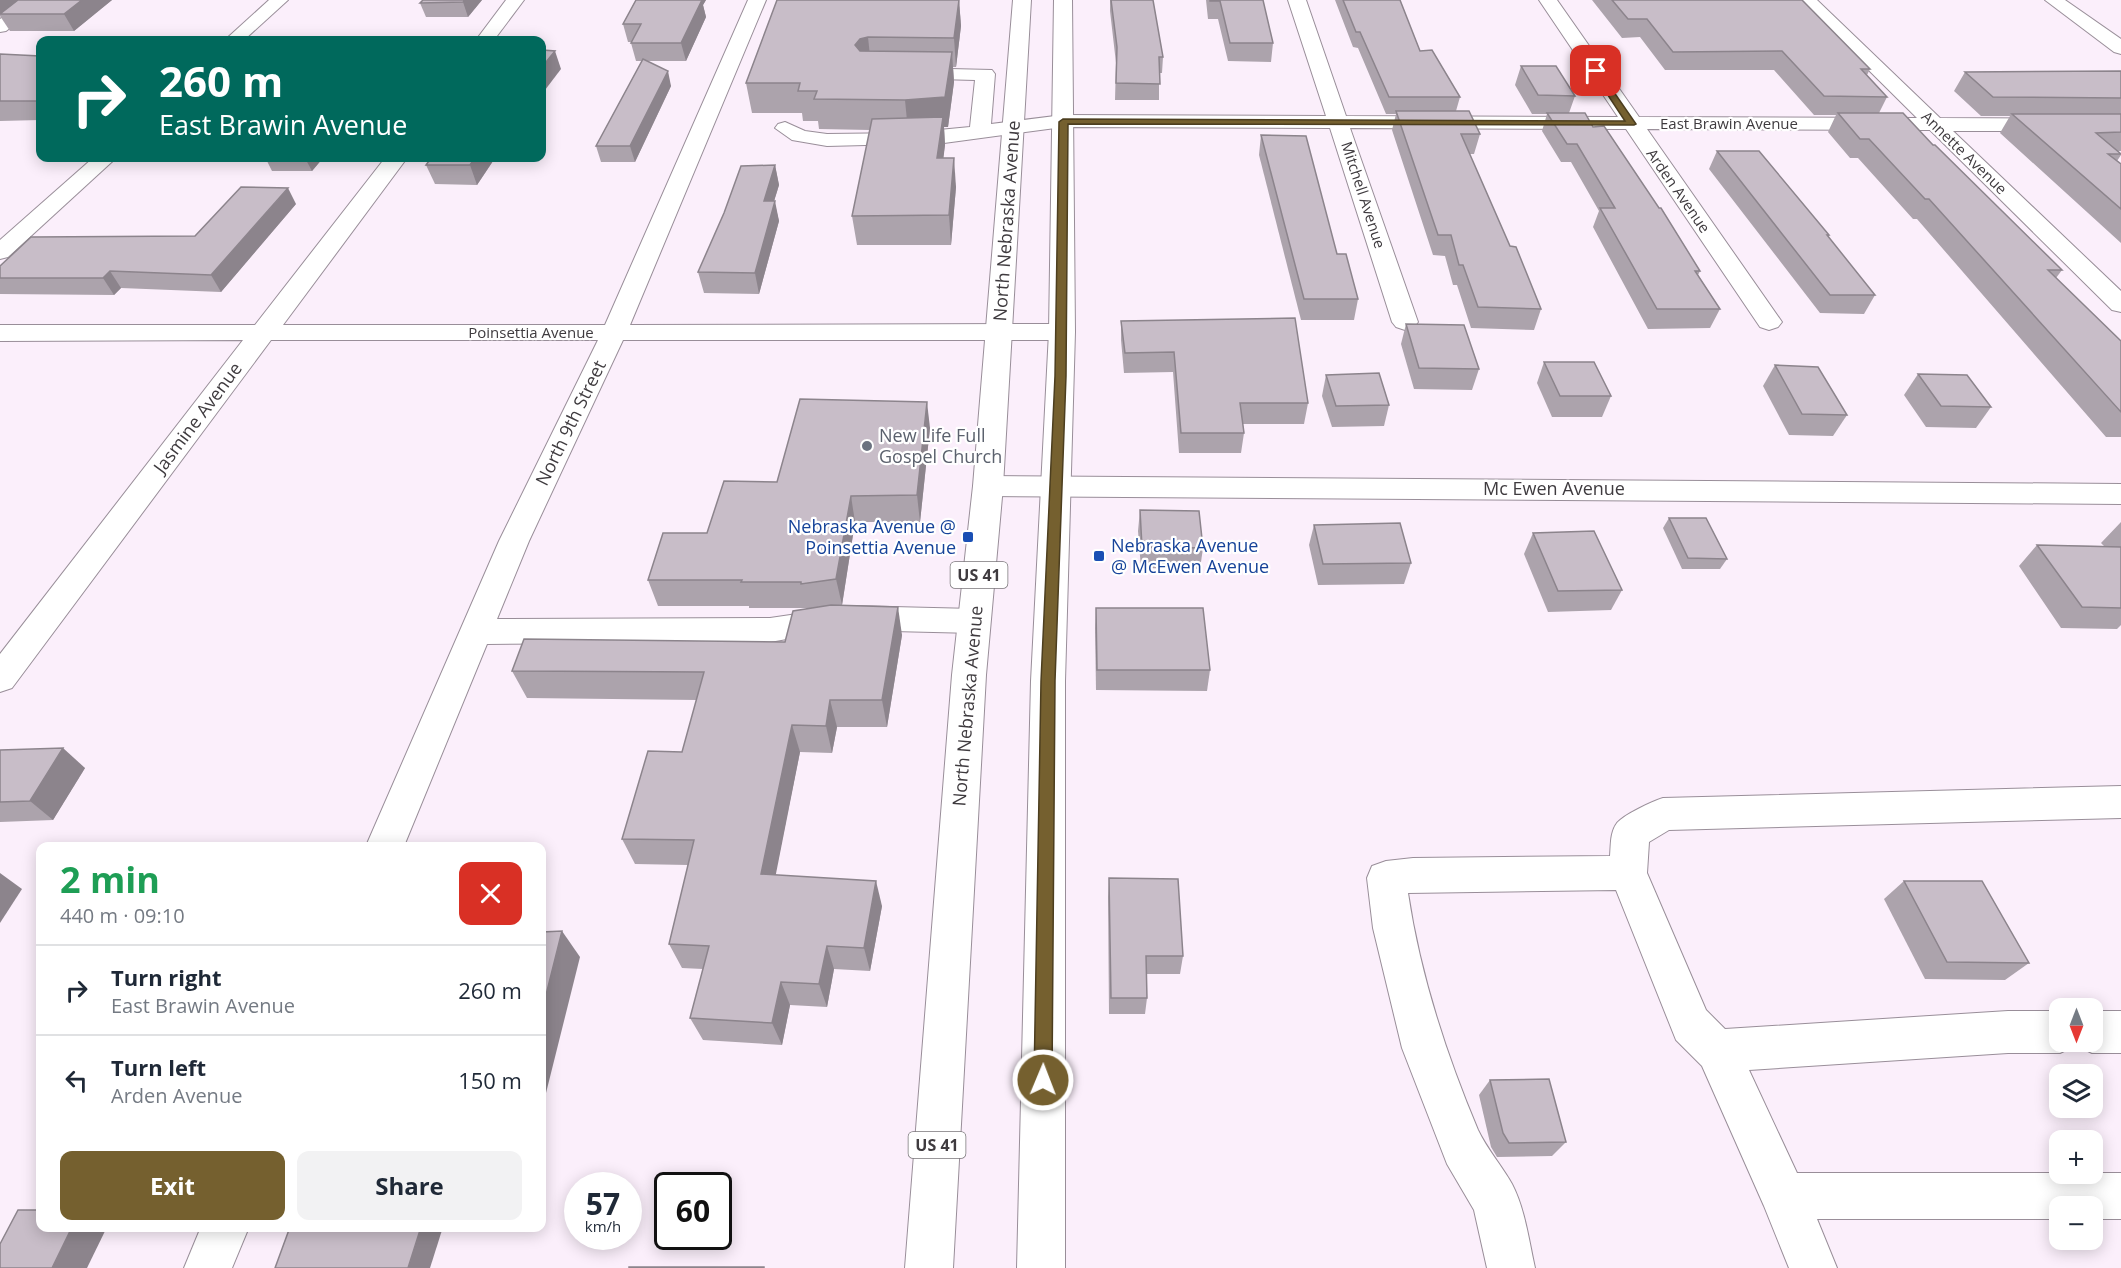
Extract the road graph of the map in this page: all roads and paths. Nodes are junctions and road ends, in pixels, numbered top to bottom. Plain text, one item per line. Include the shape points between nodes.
1 (38, 0) edge
2 (279, 0) edge
3 (515, 0) edge
4 (757, 0) edge
5 (1022, 0) edge
6 (1063, 0) edge
7 (1297, 0) edge
8 (1548, 0) edge
9 (1807, 0) edge
10 (2054, 0) edge
11 (0, 27) edge
12 (238, 36) edge
13 (488, 36) edge
14 (2121, 48) edge
15 (894, 74) edge
16 (985, 74) junction
17 (1017, 74) junction
18 (1063, 122) junction
19 (1340, 123) junction
20 (1631, 124) junction
21 (1934, 124) junction
22 (2121, 125) edge
23 (1013, 127) junction
24 (785, 128) dead end
25 (980, 133) junction
26 (101, 162) edge
27 (393, 162) edge
28 (0, 252) edge
29 (2121, 305) edge
30 (1405, 322) edge
31 (1769, 322) dead end
32 (1000, 332) junction
33 (1062, 332) junction
34 (0, 333) edge
35 (263, 333) junction
36 (614, 333) junction
37 (988, 486) junction
38 (1057, 486) junction
39 (2121, 494) edge
40 (974, 621) junction
41 (475, 632) junction
42 (0, 679) edge
43 (2121, 802) edge
44 (387, 842) edge
45 (1628, 873) junction
46 (2049, 1032) edge
47 (2103, 1032) edge
48 (2121, 1032) edge
49 (1716, 1051) junction
50 (1784, 1196) junction
51 (2121, 1196) edge
52 (223, 1232) edge
53 (208, 1268) edge
54 (929, 1268) edge
55 (1041, 1268) edge
56 (1511, 1268) edge
57 (1813, 1268) edge

1 - 11 street
2 - 12 street
3 - 13 street
4 - 36 street, North 9th Street
5 - 17 street, North Nebraska Avenue / US 41
6 - 18 street
7 - 19 street, Mitchell Avenue
8 - 20 street, Arden Avenue
9 - 21 street, Annette Avenue
10 - 14 street
15 - 16 street
16 - 17 street
16 - 25 street
17 - 23 street, North Nebraska Avenue / US 41
18 - 19 street, East Brawin Avenue
18 - 23 street, East Brawin Avenue
18 - 33 street
19 - 20 street, East Brawin Avenue
19 - 30 street, Mitchell Avenue
20 - 21 street, East Brawin Avenue
20 - 31 street, Arden Avenue
21 - 22 street, East Brawin Avenue
21 - 29 street, Annette Avenue
23 - 25 street, East Brawin Avenue
23 - 32 street, North Nebraska Avenue / US 41
24 - 25 street, East Brawin Avenue via 799,136 827,140 908,140
26 - 28 street
27 - 35 street, Jasmine Avenue
32 - 33 street, Poinsettia Avenue
32 - 36 street, Poinsettia Avenue
32 - 37 street, North Nebraska Avenue / US 41
33 - 38 street
34 - 35 street, Poinsettia Avenue
35 - 36 street, Poinsettia Avenue
35 - 42 street, Jasmine Avenue
36 - 41 street, North 9th Street
37 - 38 street, Mc Ewen Avenue
37 - 40 street, North Nebraska Avenue / US 41
38 - 39 street, Mc Ewen Avenue
38 - 55 street via 1048,681
40 - 41 street via 852,618 770,630
40 - 54 street, North Nebraska Avenue / US 41
41 - 44 street, North 9th Street
43 - 45 street via 1663,814 1631,834
45 - 49 street via 1691,1025
45 - 56 street via 1386,878 1393,928 1424,1048 1463,1148 1496,1202
46 - 49 street
47 - 48 street
49 - 50 street
50 - 51 street
50 - 57 street
52 - 53 street

